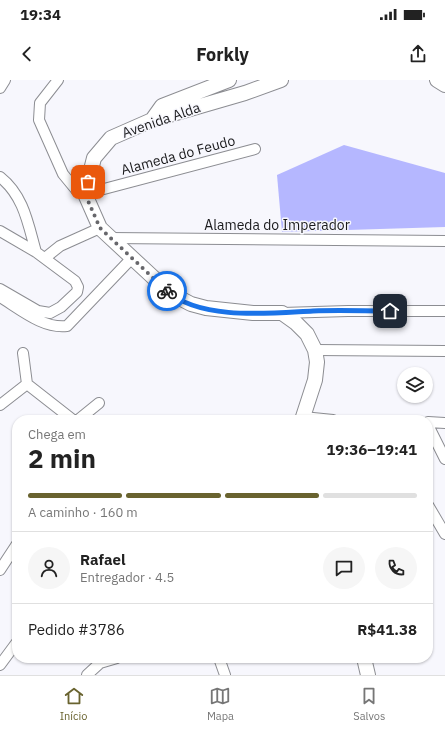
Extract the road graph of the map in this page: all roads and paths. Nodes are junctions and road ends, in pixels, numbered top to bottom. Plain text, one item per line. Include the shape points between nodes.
1 (5, 80) edge
2 (58, 80) edge
3 (229, 80) edge
4 (281, 80) edge
5 (438, 80) edge
6 (445, 85) edge
7 (0, 88) edge
8 (152, 120) junction
9 (255, 149) dead end
10 (0, 177) edge
11 (85, 194) junction
12 (0, 231) edge
13 (105, 233) junction
14 (445, 241) edge
15 (36, 252) junction
16 (45, 258) junction
17 (131, 259) junction
18 (0, 289) edge
19 (0, 297) edge
20 (445, 311) edge
21 (282, 314) junction
22 (315, 350) junction
23 (445, 351) edge
24 (23, 353) dead end
25 (27, 384) junction
26 (99, 403) dead end
27 (0, 405) edge
28 (67, 415) edge
29 (84, 415) edge
30 (303, 415) edge
31 (445, 423) edge
32 (433, 424) edge
33 (433, 434) edge
34 (445, 459) edge
35 (433, 514) edge
36 (445, 534) edge
37 (12, 552) edge
38 (0, 570) edge
39 (12, 649) edge
40 (100, 663) edge
41 (221, 663) edge
42 (365, 663) edge
43 (0, 665) edge
44 (87, 675) edge
45 (225, 675) edge
46 (368, 675) edge

1 - 7 street
2 - 11 street via 40,103 39,120 63,174 77,191
3 - 8 street via 162,106
4 - 8 street, Avenida Alda
5 - 6 street
8 - 11 street, Avenida Alda via 111,138 94,158
9 - 11 street, Alameda do Feudo
10 - 15 street via 16,192 22,204
11 - 13 street
12 - 15 street
13 - 14 street, Alameda do Imperador
13 - 16 street via 60,246
13 - 17 street
15 - 16 street
16 - 18 street via 75,281 78,287 77,292 61,308 50,313 38,311
17 - 19 street via 67,326 59,327 40,320
17 - 21 street via 170,293 191,304 220,311
20 - 21 street
21 - 22 street via 307,334
22 - 23 street
22 - 30 street via 318,362 315,380
24 - 25 street
25 - 27 street
25 - 28 street
26 - 29 street
31 - 32 street
33 - 34 street
35 - 36 street
37 - 38 street
39 - 43 street
40 - 44 street
41 - 45 street
42 - 46 street

